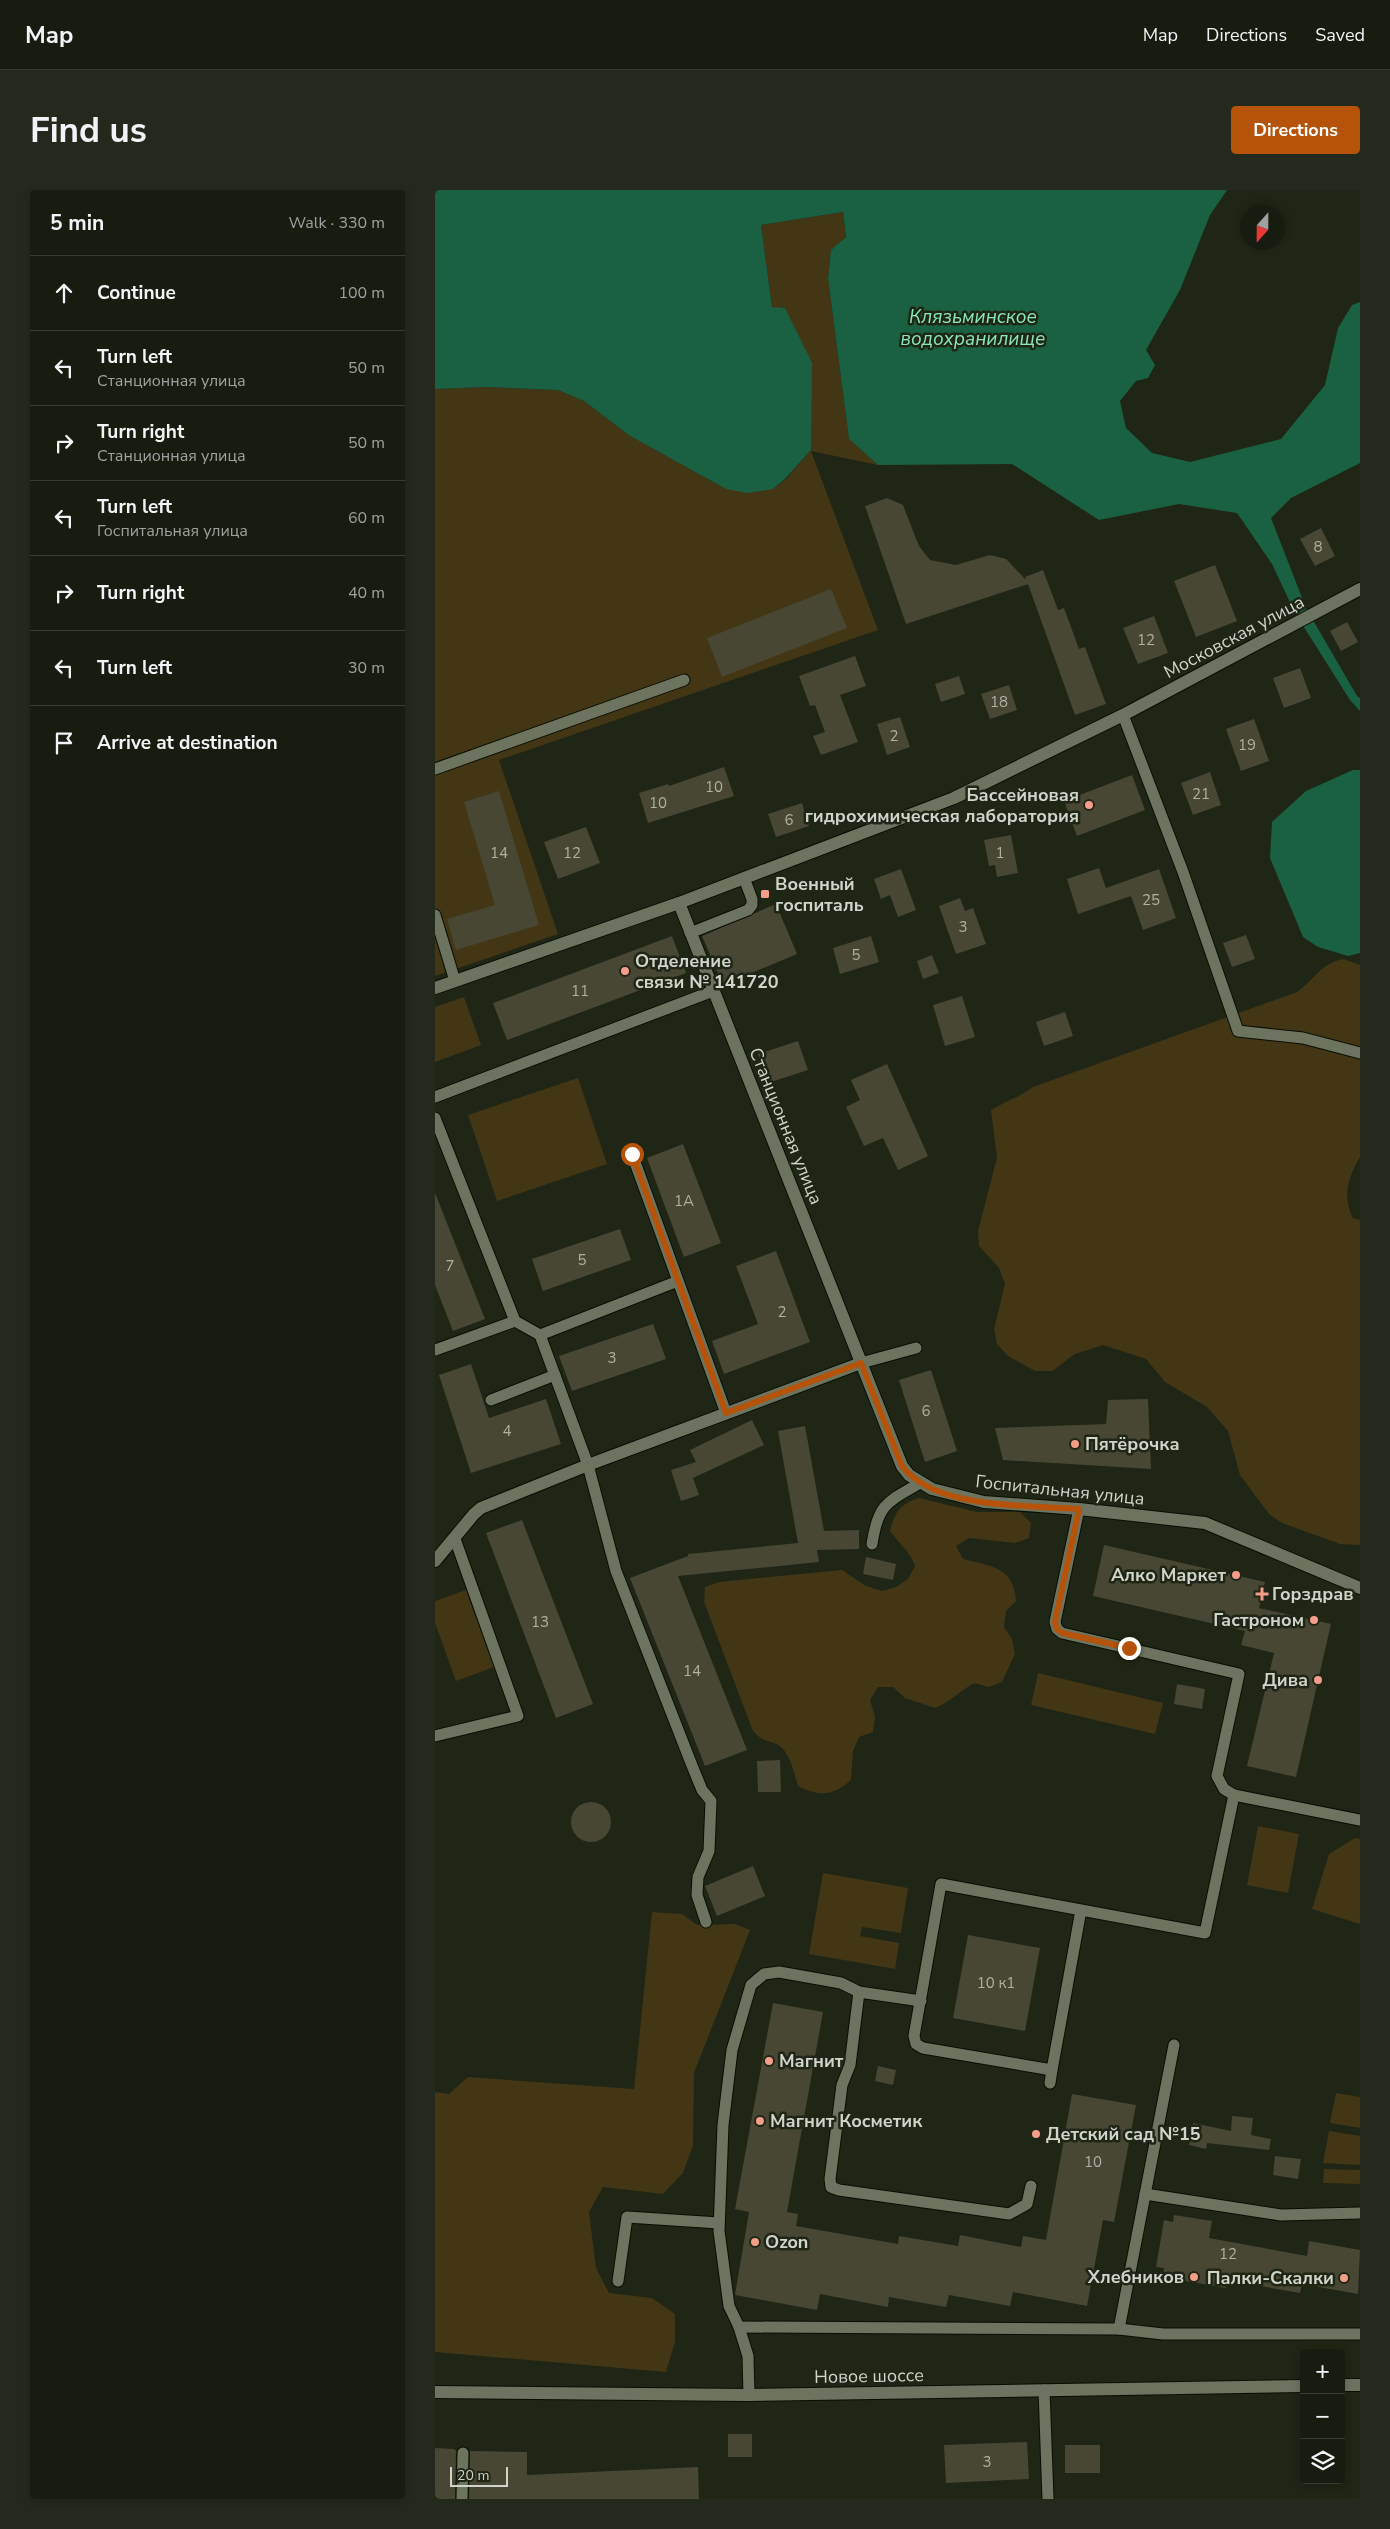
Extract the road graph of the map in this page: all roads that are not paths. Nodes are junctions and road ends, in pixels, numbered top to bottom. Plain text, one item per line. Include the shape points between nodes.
1 (1360, 589) edge
2 (684, 680) dead end
3 (1123, 714) junction
4 (435, 769) edge
5 (744, 878) junction
6 (679, 902) junction
7 (435, 915) edge
8 (691, 933) junction
9 (455, 981) junction
10 (435, 988) edge
11 (713, 991) junction
12 (1360, 1053) edge
13 (435, 1097) edge
14 (435, 1118) edge
15 (632, 1154) dead end
16 (678, 1281) junction
17 (515, 1321) junction
18 (540, 1335) junction
19 (916, 1348) dead end
20 (435, 1350) edge
21 (861, 1363) junction
22 (555, 1375) junction
23 (491, 1400) dead end
24 (726, 1413) junction
25 (588, 1465) junction
26 (902, 1466) joint
27 (920, 1482) junction
28 (1079, 1509) junction
29 (455, 1539) junction
30 (872, 1544) dead end
31 (435, 1561) edge
32 (1360, 1588) edge
33 (435, 1736) edge
34 (1234, 1795) junction
35 (1360, 1820) edge
36 (1081, 1910) junction
37 (706, 1922) dead end
38 (859, 1992) junction
39 (921, 2001) junction
40 (1173, 2045) dead end
41 (1052, 2070) junction
42 (1050, 2083) dead end
43 (1031, 2186) dead end
44 (1145, 2194) junction
45 (1360, 2213) edge
46 (719, 2223) junction
47 (618, 2281) dead end
48 (739, 2327) junction
49 (1119, 2329) junction
50 (1360, 2334) edge
51 (1345, 2385) edge
52 (1360, 2385) edge
53 (1300, 2386) edge
54 (1044, 2390) junction
55 (435, 2392) edge
56 (749, 2395) junction
57 (463, 2452) dead end
58 (462, 2499) edge
59 (1048, 2499) edge

1 - 3 street, Московская улица
2 - 4 lane
3 - 5 street via 954,798
3 - 12 lane via 1183,872 1238,1031 1303,1038
5 - 6 street
5 - 8 lane via 752,899 748,910
6 - 8 street, Станционная улица
6 - 9 street
7 - 9 lane
8 - 11 street, Станционная улица
9 - 10 street
11 - 13 lane
11 - 21 street, Станционная улица
14 - 17 lane
15 - 16 lane
16 - 18 lane
16 - 24 lane
17 - 18 lane
17 - 20 lane
18 - 22 lane
19 - 21 lane
21 - 24 street
21 - 26 street, Станционная улица
22 - 23 lane
22 - 25 lane
24 - 25 street
25 - 29 street via 481,1508
25 - 37 lane via 616,1571 702,1790 711,1801 709,1852 699,1877 697,1895
26 - 27 street, Госпитальная улица
27 - 28 street, Госпитальная улица via 939,1492 984,1502
27 - 30 lane via 887,1501 875,1522
28 - 32 street, Госпитальная улица via 1205,1523
28 - 34 lane via 1055,1622 1057,1629 1062,1633 1239,1674 1217,1776 1224,1789
29 - 31 street
29 - 33 lane via 518,1716
34 - 35 lane
34 - 36 lane via 1205,1933
36 - 39 lane via 941,1884
36 - 41 lane
38 - 39 lane
38 - 43 lane via 849,2065 842,2085 831,2186 839,2190 1009,2214 1027,2204
38 - 46 lane via 841,1983 779,1972 763,1974 751,1985 732,2050 723,2125
39 - 41 lane via 915,2036 916,2044 923,2048
40 - 44 lane
41 - 42 lane
44 - 45 lane via 1281,2215
44 - 49 lane
46 - 47 lane via 627,2217
46 - 48 lane via 729,2306
48 - 49 lane
48 - 56 lane via 748,2356
49 - 50 lane via 1163,2334
51 - 52 street
53 - 54 street, Новое шоссе
54 - 56 street, Новое шоссе
54 - 59 lane
55 - 56 street, Новое шоссе
57 - 58 lane

